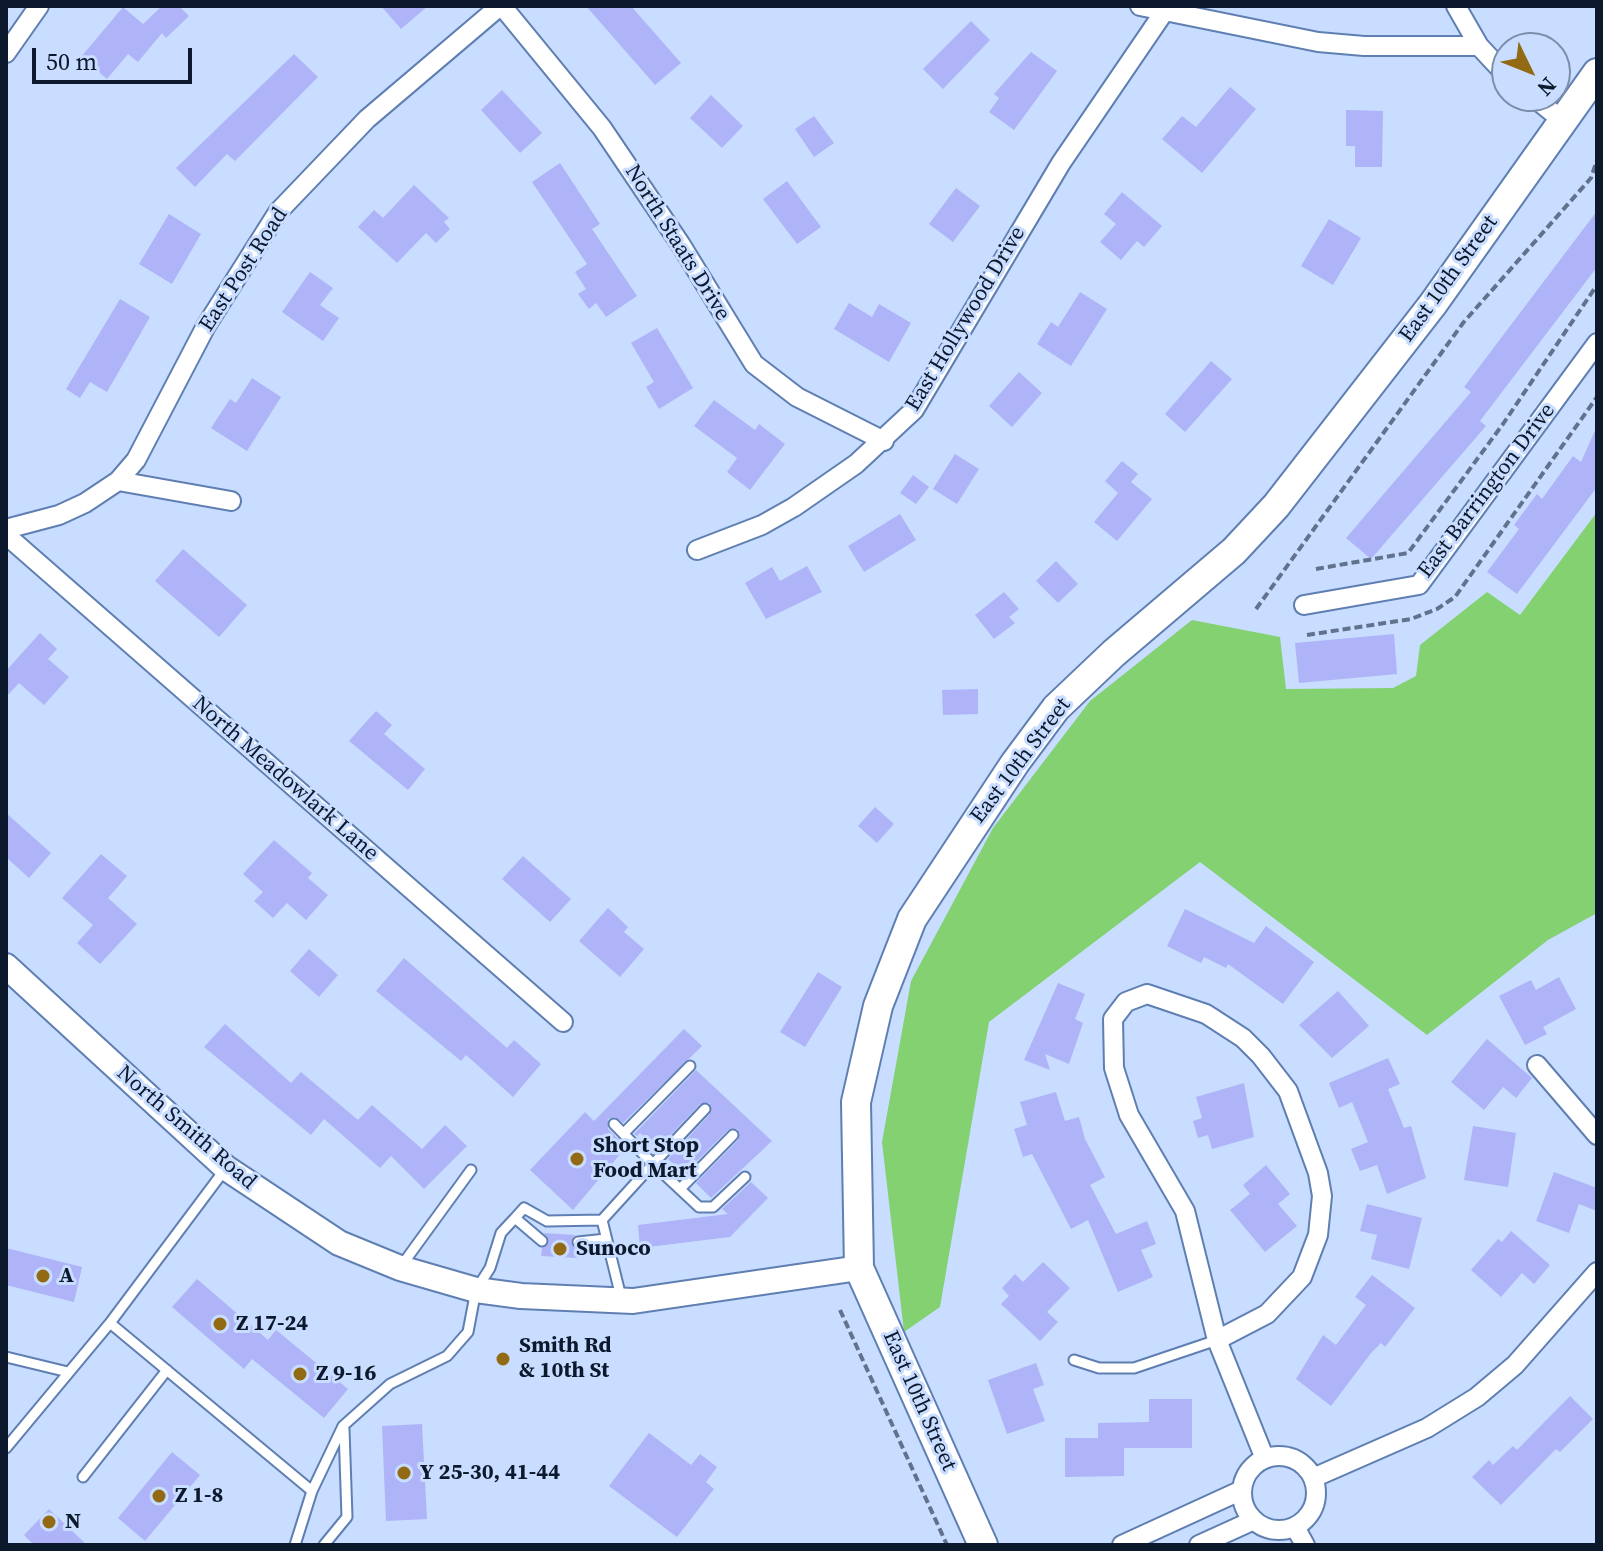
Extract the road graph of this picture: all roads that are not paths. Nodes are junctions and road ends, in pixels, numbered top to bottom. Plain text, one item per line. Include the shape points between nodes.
1 (39, 6) edge
2 (501, 6) edge
3 (1140, 6) edge
4 (1456, 6) edge
5 (1164, 12) junction
6 (1479, 46) junction
7 (6, 53) edge
8 (1491, 59) edge
9 (1597, 73) edge
10 (1552, 112) edge
11 (1563, 121) junction
12 (1597, 343) edge
13 (884, 441) junction
14 (118, 481) junction
15 (231, 501) dead end
16 (6, 529) edge
17 (6, 535) edge
18 (697, 550) dead end
19 (1304, 605) dead end
20 (6, 966) edge
21 (563, 1022) dead end
22 (1537, 1065) dead end
23 (690, 1066) dead end
24 (705, 1109) dead end
25 (614, 1124) dead end
26 (624, 1133) junction
27 (733, 1135) dead end
28 (1597, 1135) edge
29 (653, 1164) junction
30 (226, 1168) junction
31 (471, 1170) dead end
32 (745, 1177) dead end
33 (680, 1189) junction
34 (515, 1218) junction
35 (602, 1220) junction
36 (606, 1239) junction
37 (542, 1241) dead end
38 (578, 1242) dead end
39 (400, 1268) junction
40 (859, 1268) junction
41 (1597, 1272) edge
42 (476, 1290) junction
43 (622, 1300) junction
44 (110, 1323) junction
45 (1217, 1340) junction
46 (6, 1357) edge
47 (1074, 1360) dead end
48 (167, 1370) junction
49 (68, 1372) junction
50 (343, 1426) junction
51 (6, 1448) edge
52 (1265, 1459) junction
53 (83, 1477) dead end
54 (1313, 1478) junction
55 (1242, 1490) junction
56 (312, 1491) junction
57 (1254, 1520) junction
58 (1295, 1527) junction
59 (295, 1545) edge
60 (324, 1545) edge
61 (983, 1545) edge
62 (1122, 1545) edge
63 (1199, 1545) edge
64 (1305, 1545) edge

1 - 7 street
2 - 13 street, North Staats Drive via 623,157 754,364 797,397
2 - 14 street, East Post Road via 367,119 278,212 206,326 136,460
3 - 5 street
4 - 6 street
5 - 6 street via 1350,46
5 - 13 street, East Hollywood Drive via 1061,163 914,410
6 - 8 street
9 - 11 main road, East 10th Street
10 - 11 street
11 - 40 main road, East 10th Street via 1433,304 1276,506 1234,551 1056,708 912,919 878,1006 856,1102
12 - 19 street, East Barrington Drive via 1419,585
13 - 18 street, East Hollywood Drive via 794,507
14 - 15 street
14 - 16 street, East Post Road via 59,515
17 - 21 street, North Meadowlark Lane
20 - 30 main road, North Smith Road
22 - 28 street
23 - 26 lane
24 - 29 lane
25 - 26 lane
26 - 29 lane
27 - 33 lane
29 - 33 lane
29 - 35 lane
30 - 39 main road, North Smith Road via 339,1243
30 - 44 lane
31 - 39 lane
32 - 33 lane via 713,1207 699,1207
34 - 35 lane via 524,1208 547,1221
34 - 37 lane
34 - 42 lane via 501,1233
35 - 36 lane
36 - 38 lane
36 - 43 lane
39 - 42 main road, North Smith Road
40 - 43 main road, North Smith Road
40 - 61 main road, East 10th Street
41 - 54 street via 1515,1365 1461,1409
42 - 43 main road, North Smith Road
42 - 50 lane via 468,1332 447,1356 390,1384
44 - 48 lane
44 - 49 lane
45 - 45 street via 1185,1211 1129,1115 1114,1068 1113,1019 1136,996 1161,997 1206,1014 1252,1047 1288,1091 1318,1173 1318,1235 1302,1277 1267,1314
45 - 47 lane via 1134,1368 1099,1368
45 - 52 street
46 - 49 lane
48 - 53 lane
48 - 56 lane
49 - 51 lane
50 - 56 lane
50 - 60 lane via 347,1517
52 - 54 street via 1294,1458
52 - 55 street via 1251,1468
54 - 58 street via 1316,1502
55 - 57 street
55 - 62 street
56 - 59 lane
57 - 58 street via 1273,1529
57 - 63 street
58 - 64 street

